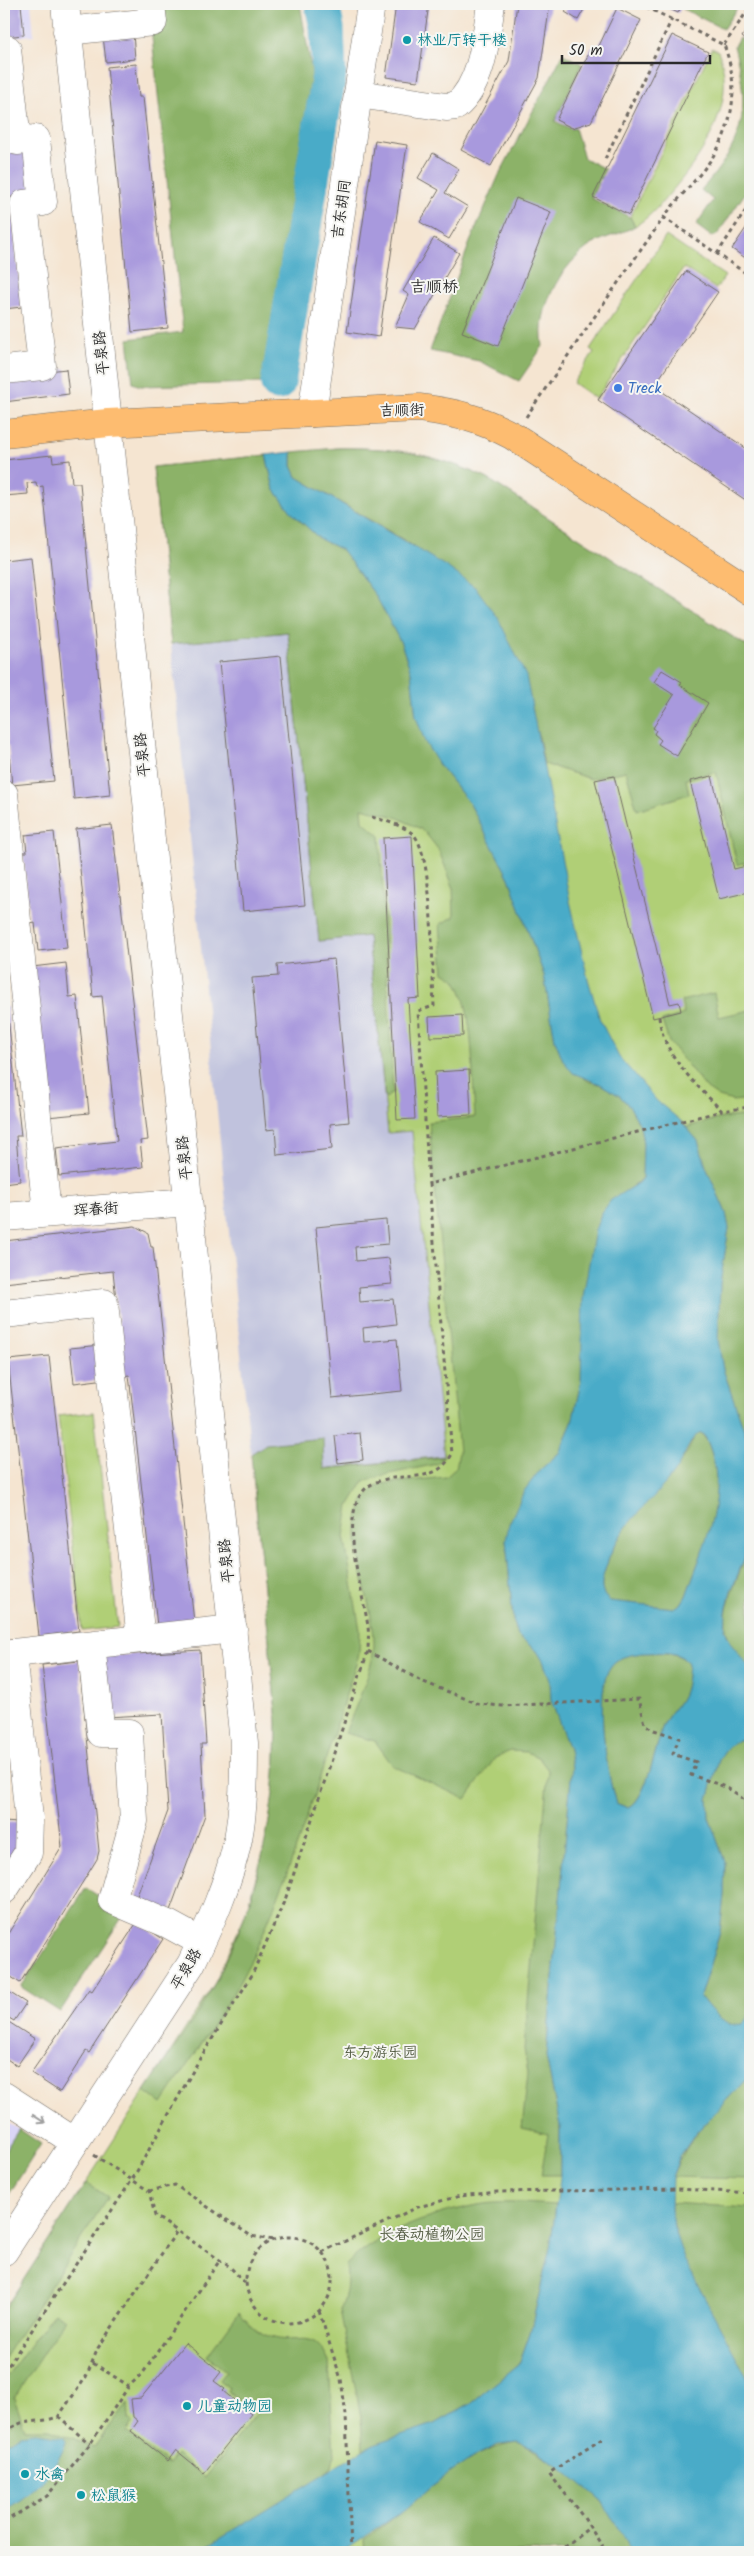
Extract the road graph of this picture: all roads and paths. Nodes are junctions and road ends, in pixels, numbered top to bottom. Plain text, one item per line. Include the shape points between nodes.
1 (65, 4) edge
2 (151, 4) edge
3 (371, 4) edge
4 (491, 4) edge
5 (640, 4) edge
6 (750, 7) edge
7 (672, 19) junction
8 (67, 31) junction
9 (724, 45) junction
10 (7, 49) dead end
11 (358, 94) junction
12 (604, 159) dead end
13 (81, 167) junction
14 (40, 171) junction
15 (750, 204) edge
16 (664, 218) junction
17 (717, 254) junction
18 (750, 276) edge
19 (4, 370) edge
20 (312, 414) junction
21 (108, 423) junction
22 (4, 434) edge
23 (513, 436) junction
24 (750, 591) edge
25 (4, 794) edge
26 (372, 817) dead end
27 (659, 1017) dead end
28 (750, 1107) edge
29 (722, 1111) junction
30 (429, 1184) junction
31 (188, 1202) junction
32 (47, 1213) junction
33 (4, 1217) edge
34 (4, 1314) edge
35 (232, 1628) junction
36 (141, 1639) junction
37 (91, 1645) junction
38 (368, 1650) junction
39 (8, 1654) edge
40 (750, 1810) edge
41 (4, 1890) edge
42 (201, 1942) junction
43 (750, 1959) edge
44 (750, 1964) edge
45 (4, 2096) edge
46 (74, 2142) junction
47 (132, 2180) junction
48 (149, 2191) junction
49 (750, 2193) edge
50 (177, 2231) junction
51 (273, 2240) junction
52 (4, 2251) edge
53 (322, 2252) junction
54 (220, 2260) junction
55 (246, 2284) junction
56 (319, 2311) junction
57 (93, 2362) junction
58 (4, 2372) edge
59 (129, 2386) junction
60 (58, 2416) junction
61 (4, 2431) edge
62 (602, 2438) dead end
63 (90, 2444) junction
64 (4, 2522) edge
65 (590, 2528) junction
66 (351, 2552) edge
67 (558, 2552) edge
68 (606, 2552) edge

1 - 8 street, 平泉路
2 - 8 street via 153,22
3 - 11 street, 吉东胡同
4 - 11 street via 481,60 469,91 456,106
5 - 7 path
6 - 9 path
7 - 9 path
7 - 12 path
8 - 13 street, 平泉路
9 - 16 path via 734,86 725,132 712,157
10 - 14 street via 17,141 36,139
11 - 20 street, 吉东胡同
13 - 14 street
13 - 21 street, 平泉路
14 - 19 street via 43,202 24,204 42,366
15 - 17 path
16 - 17 path
16 - 23 path
17 - 18 path
20 - 21 main road, 吉顺街
20 - 23 main road, 吉顺街 via 419,408 484,421
21 - 22 main road, 吉顺街
21 - 31 street, 平泉路
23 - 24 main road, 吉顺街
25 - 32 street
26 - 30 path via 405,828 415,836 426,866 434,1006 418,1011
27 - 29 path via 660,1030 670,1050 690,1078
28 - 29 path
29 - 30 path
30 - 38 path via 452,1454 446,1466 432,1474 381,1480 368,1485 360,1496 353,1515 352,1538 368,1628
31 - 32 street, 珲春街
31 - 35 street, 平泉路
32 - 33 street, 珲春街
34 - 36 street via 104,1303
35 - 36 street
35 - 42 street, 平泉路 via 244,1743 243,1795 238,1839 226,1880
36 - 37 street
37 - 39 street
37 - 42 street via 101,1733 129,1733 134,1821 112,1900
38 - 40 path via 421,1681 479,1704 503,1706 639,1699 645,1724 679,1738 673,1754 696,1762 691,1776 722,1786 747,1801
38 - 47 path via 286,1897 256,1967
39 - 41 street via 30,1818 28,1853
42 - 46 street, 平泉路 via 191,1964
43 - 44 path
45 -> 46 street
46 - 47 path
46 - 52 street, 平泉路
47 - 48 path
47 - 58 path
48 - 50 path via 155,2216
48 - 51 path via 175,2186 250,2236
49 - 53 path via 680,2189 498,2192 460,2196 386,2220
50 - 54 path
50 - 57 path via 98,2348
51 - 53 path via 297,2238
51 - 55 path via 254,2255
53 - 56 path via 331,2269 332,2281 328,2297
54 - 55 path
54 - 59 path via 143,2373
55 - 56 path via 253,2304 268,2318 278,2322 300,2322
56 - 66 path via 341,2379 346,2415
57 - 59 path
57 - 60 path
59 - 63 path
60 - 61 path via 21,2423
60 - 63 path
62 - 65 path via 549,2473
63 - 64 path via 48,2496
65 - 67 path
65 - 68 path

